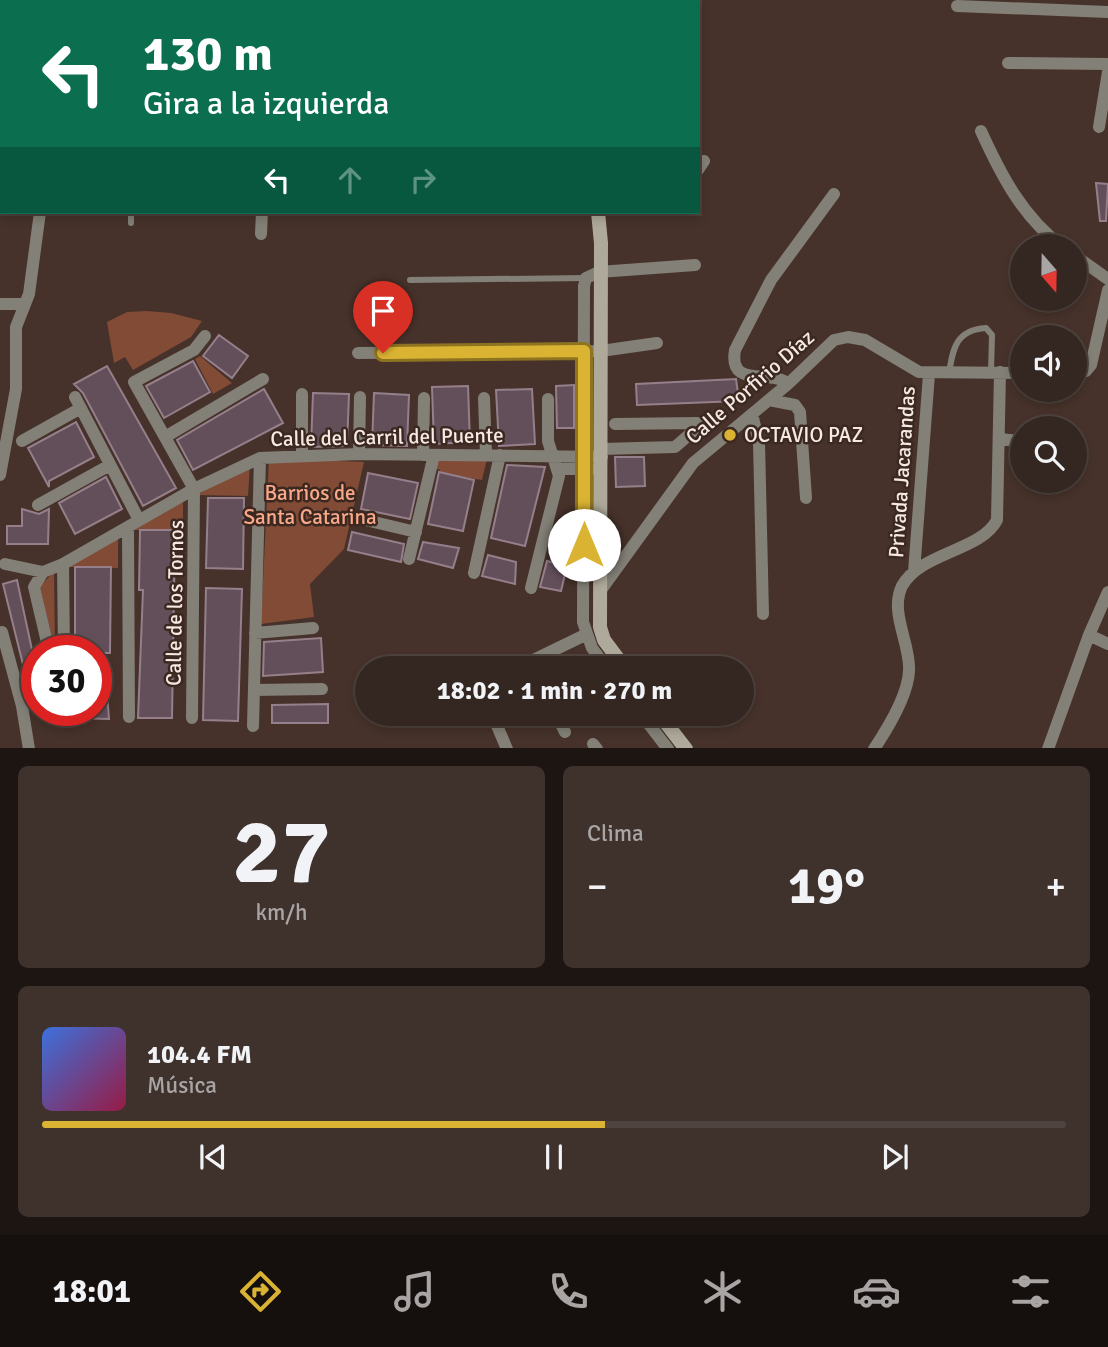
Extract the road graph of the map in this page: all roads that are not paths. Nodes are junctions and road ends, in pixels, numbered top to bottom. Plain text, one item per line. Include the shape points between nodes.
1 (957, 6) dead end
2 (1108, 12) edge
3 (1009, 63) dead end
4 (1108, 64) edge
5 (1108, 72) edge
6 (1099, 127) dead end
7 (981, 131) dead end
8 (834, 194) dead end
9 (40, 214) edge
10 (131, 214) edge
11 (262, 214) edge
12 (598, 214) edge
13 (131, 223) dead end
14 (261, 234) dead end
15 (1046, 234) edge
16 (1087, 264) edge
17 (695, 265) dead end
18 (592, 275) junction
19 (1108, 279) edge
20 (410, 280) dead end
21 (1108, 290) edge
22 (0, 304) edge
23 (25, 304) junction
24 (205, 336) dead end
25 (657, 343) dead end
26 (584, 351) junction
27 (601, 351) junction
28 (358, 353) dead end
29 (1087, 370) edge
30 (996, 372) junction
31 (949, 373) junction
32 (1010, 373) edge
33 (929, 374) junction
34 (263, 379) dead end
35 (788, 384) junction
36 (302, 394) dead end
37 (360, 397) dead end
38 (424, 398) dead end
39 (484, 398) dead end
40 (548, 398) dead end
41 (769, 400) junction
42 (752, 414) junction
43 (615, 424) dead end
44 (165, 436) junction
45 (999, 439) junction
46 (1010, 440) edge
47 (22, 441) dead end
48 (359, 454) junction
49 (551, 454) junction
50 (302, 455) junction
51 (428, 455) junction
52 (493, 455) junction
53 (584, 455) junction
54 (260, 458) junction
55 (601, 458) junction
56 (110, 465) junction
57 (557, 469) junction
58 (585, 469) junction
59 (0, 475) edge
60 (194, 489) junction
61 (806, 498) dead end
62 (38, 505) dead end
63 (357, 518) dead end
64 (133, 523) junction
65 (416, 532) junction
66 (409, 559) dead end
67 (5, 564) dead end
68 (63, 564) junction
69 (43, 572) junction
70 (914, 572) junction
71 (474, 573) dead end
72 (531, 588) dead end
73 (601, 590) junction
74 (1108, 592) edge
75 (763, 614) dead end
76 (313, 628) dead end
77 (1, 629) edge
78 (255, 633) junction
79 (45, 635) edge
80 (64, 635) edge
81 (585, 635) junction
82 (1089, 635) junction
83 (1108, 644) edge
84 (546, 656) edge
85 (599, 656) edge
86 (616, 656) edge
87 (6, 668) edge
88 (323, 689) dead end
89 (254, 690) junction
90 (129, 717) dead end
91 (192, 718) dead end
92 (253, 726) dead end
93 (497, 726) edge
94 (562, 726) edge
95 (651, 726) edge
96 (669, 726) edge
97 (565, 732) dead end
98 (29, 748) edge
99 (507, 748) edge
100 (668, 748) edge
101 (686, 748) edge
102 (874, 748) edge
103 (1048, 748) edge

1 - 2 street
3 - 4 street
5 - 6 street
7 - 15 street via 1005,181
8 - 35 street via 771,280 735,350 742,373 777,377
9 - 23 street
10 - 13 lane
11 - 14 street
12 - 18 main road via 601,243
16 - 19 street
17 - 18 street
18 - 20 lane
18 - 26 street
18 - 27 main road
21 - 29 street
22 - 23 street
23 - 59 street via 16,327 16,389
24 - 44 street via 194,350 134,382
25 - 27 street
26 - 27 street
26 - 28 street
26 - 53 street
27 - 55 main road
30 - 31 street, Calle Porfirio Díaz
30 - 31 lane via 992,335 986,328 959,336
30 - 32 street, Calle Porfirio Díaz
30 - 45 street
31 - 33 street, Calle Porfirio Díaz
33 - 35 street, Calle Porfirio Díaz via 908,368 873,344 848,337 824,347
33 - 70 street, Privada Jacarandas
34 - 44 street
35 - 41 street, Calle Porfirio Díaz
36 - 50 street
37 - 48 street
38 - 51 street
39 - 52 street
40 - 49 street
41 - 42 street, Calle Porfirio Díaz
41 - 61 street via 795,405 800,412
42 - 73 street, Calle Porfirio Díaz via 693,463
42 - 75 street via 759,442
43 - 55 street via 697,423 698,427 675,447
44 - 60 street
45 - 46 street
45 - 70 street via 1000,496 993,527
47 - 56 street via 78,403
48 - 50 street, Calle del Carril del Puente
48 - 51 street, Calle del Carril del Puente
49 - 52 street, Calle del Carril del Puente
49 - 53 street, Calle del Carril del Puente
49 - 57 street
50 - 54 street, Calle del Carril del Puente
51 - 52 street, Calle del Carril del Puente
51 - 65 street
52 - 71 street
53 - 55 street, Calle del Carril del Puente
53 - 58 street
54 - 60 street, Calle del Carril del Puente
54 - 78 street
55 - 58 street
55 - 73 main road
56 - 62 street
56 - 64 street
57 - 58 street
57 - 72 street via 558,484
58 - 81 street
60 - 64 street, Calle del Carril del Puente
60 - 91 street, Calle de los Tornos
63 - 65 street
64 - 68 street, Calle del Carril del Puente
64 - 90 street
65 - 66 street
67 - 69 street
68 - 69 street, Calle del Carril del Puente
68 - 80 street
69 - 79 street via 34,587
70 - 102 street via 899,597 909,673
73 - 86 main road via 600,627
74 - 82 street
76 - 78 street
77 - 87 street
78 - 89 street
81 - 84 street
81 - 85 street
82 - 83 street
82 - 103 street
87 - 98 street
88 - 89 street
89 - 92 street
93 - 99 street
94 - 97 street
95 - 100 street
96 - 101 main road

